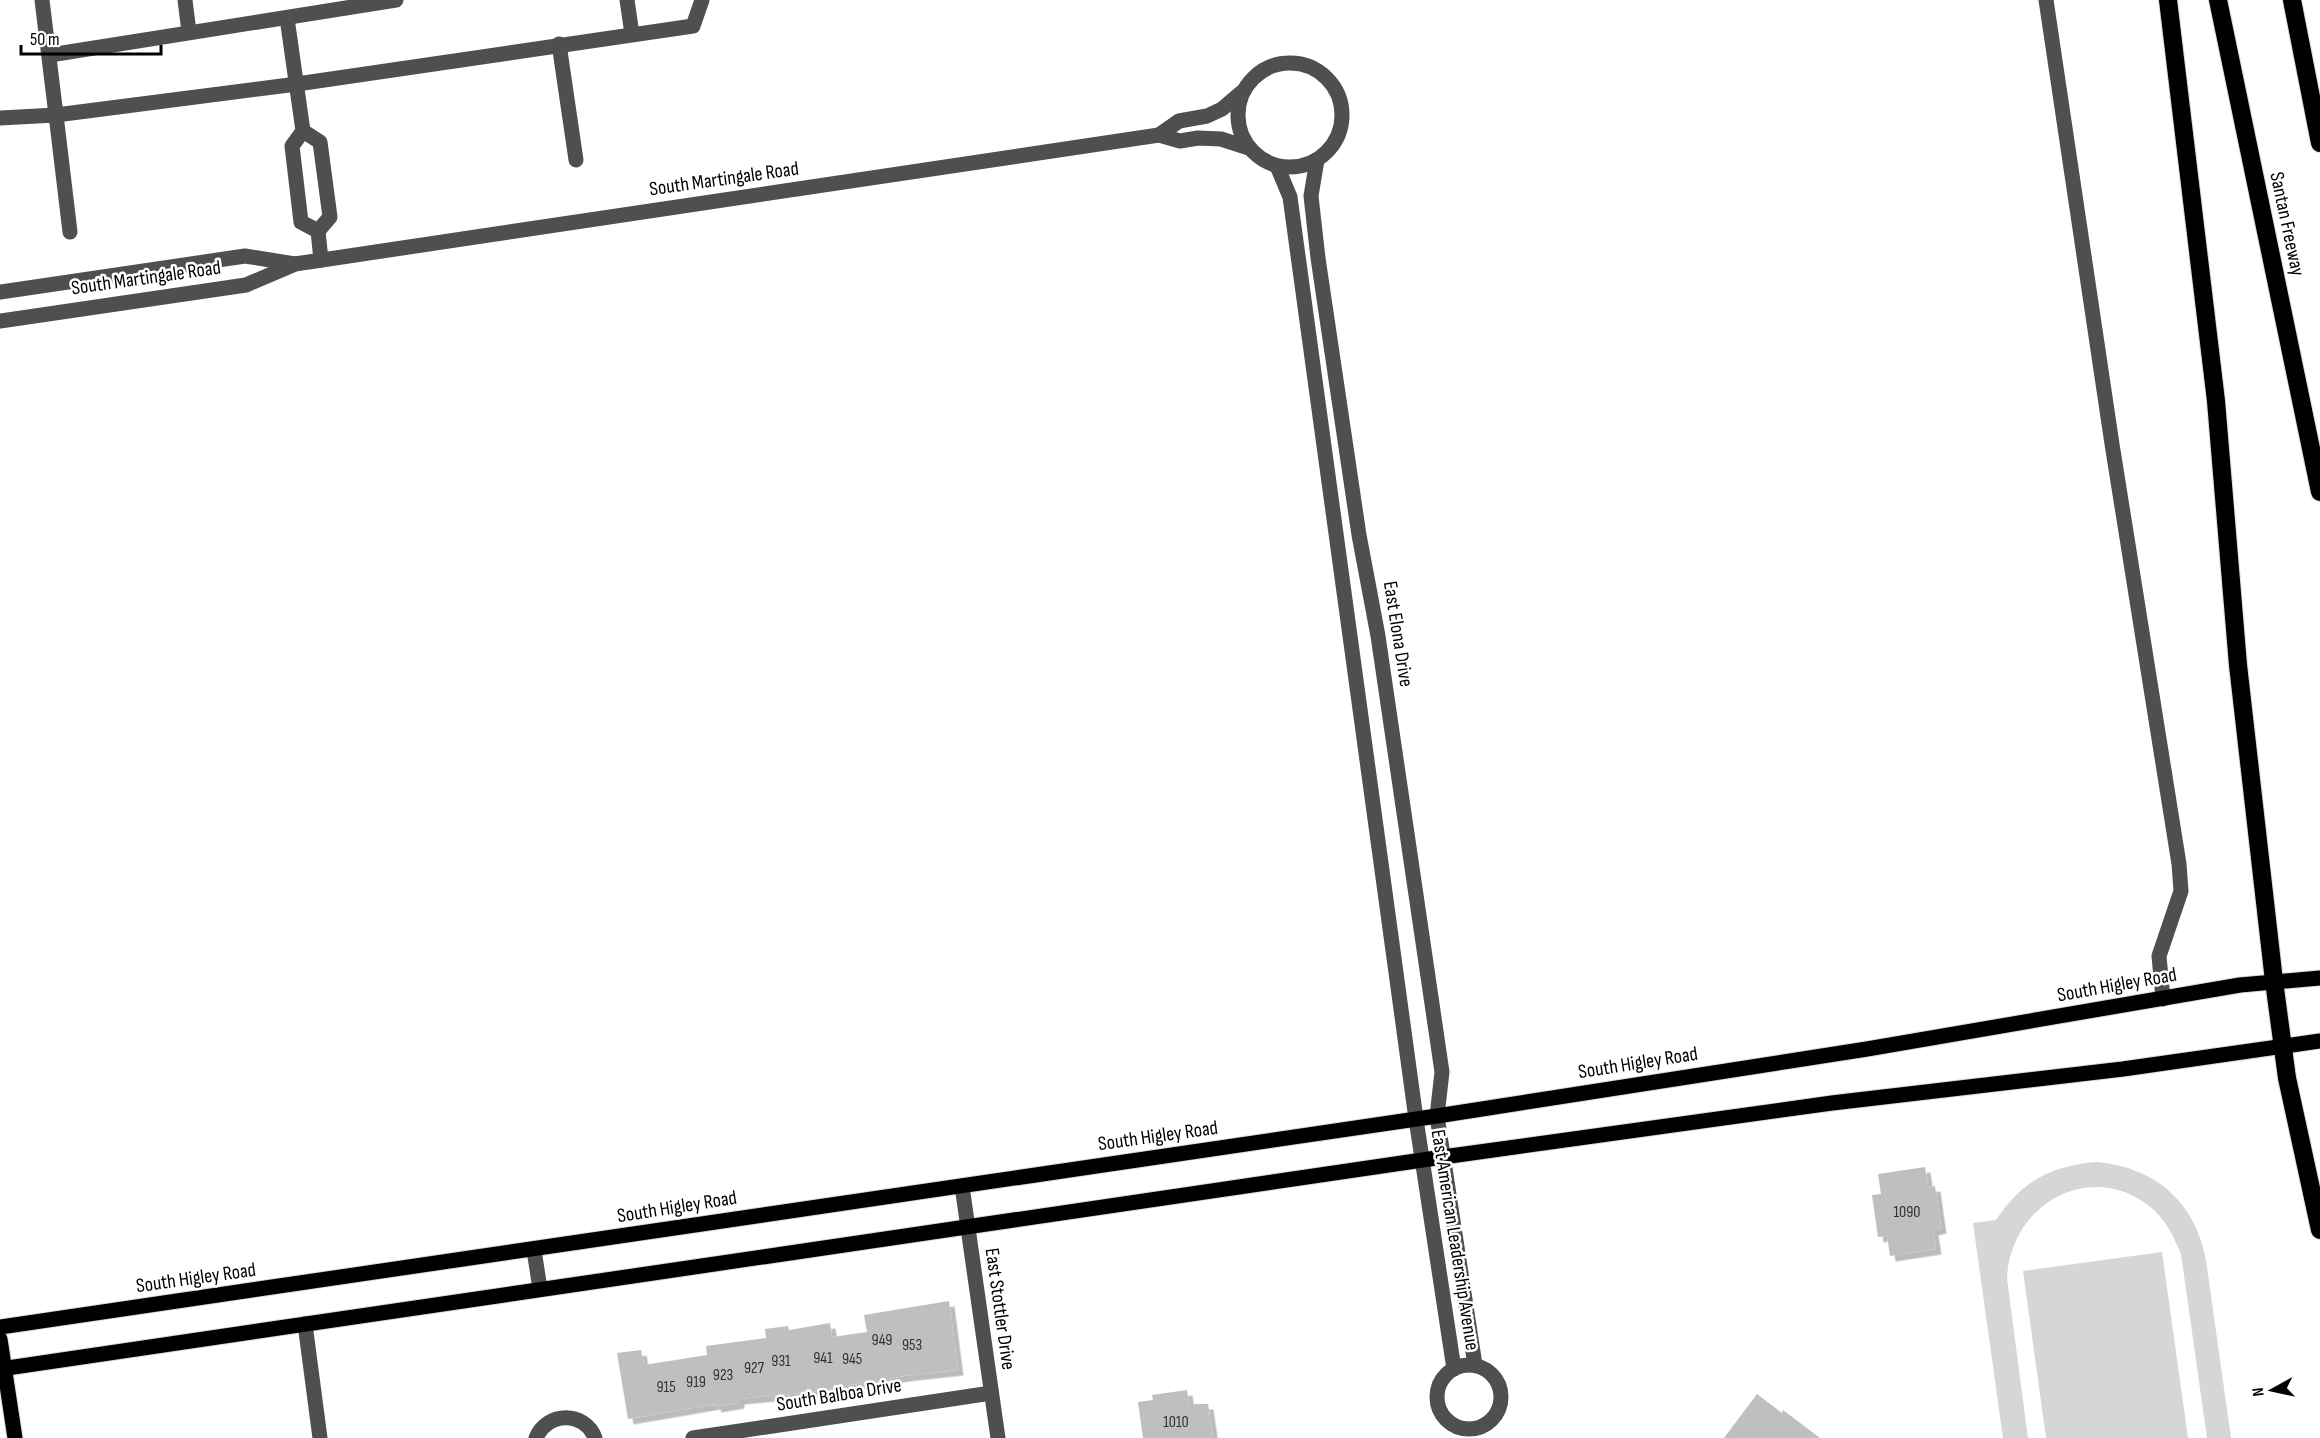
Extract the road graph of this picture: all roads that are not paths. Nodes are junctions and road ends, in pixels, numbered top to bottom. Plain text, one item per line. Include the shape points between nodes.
1 (42, 0) edge
2 (185, 0) edge
3 (396, 0) edge
4 (627, 0) edge
5 (702, 0) edge
6 (2046, 0) edge
7 (2168, 0) edge
8 (2218, 0) edge
9 (2292, 0) edge
10 (376, 2) edge
11 (287, 18) junction
12 (189, 32) junction
13 (632, 34) junction
14 (559, 44) junction
15 (50, 55) junction
16 (297, 84) junction
17 (1242, 92) junction
18 (56, 115) junction
19 (0, 118) edge
20 (303, 131) junction
21 (1159, 135) junction
22 (2320, 142) edge
23 (1249, 148) junction
24 (576, 160) dead end
25 (1317, 160) junction
26 (1277, 166) junction
27 (318, 231) junction
28 (70, 232) dead end
29 (321, 260) junction
30 (295, 264) junction
31 (0, 292) edge
32 (0, 321) edge
33 (2320, 492) edge
34 (2313, 979) edge
35 (2274, 981) junction
36 (2163, 999) junction
37 (2320, 1041) edge
38 (2282, 1046) junction
39 (1437, 1116) junction
40 (1416, 1119) junction
41 (1443, 1157) junction
42 (1422, 1161) junction
43 (962, 1186) junction
44 (968, 1227) junction
45 (2320, 1230) edge
46 (534, 1250) junction
47 (540, 1289) junction
48 (305, 1324) junction
49 (0, 1327) edge
50 (0, 1339) edge
51 (1475, 1365) junction
52 (2, 1368) edge
53 (1454, 1369) junction
54 (991, 1393) junction
55 (1473, 1434) edge
56 (15, 1438) edge
57 (320, 1438) edge
58 (536, 1438) edge
59 (595, 1438) edge
60 (693, 1438) edge
61 (998, 1438) edge

1 - 15 street
2 - 12 street
3 - 10 street
4 - 13 street
5 - 13 street via 693,26
6 - 36 street via 2179,864 2181,891 2159,956
7 - 35 highway via 2216,401 2239,676
8 - 33 highway, Santan Freeway
9 - 22 highway
10 - 11 street
11 - 12 street
11 - 16 street
12 - 15 street
13 - 14 street
14 - 16 street
14 - 24 street
15 - 18 street
16 - 18 street
16 - 20 street
17 - 21 street, South Martingale Road via 1222,109 1179,121
17 - 23 street via 1238,121
17 - 25 street via 1260,72 1284,63 1302,64 1318,71 1340,98 1342,116 1330,149
18 - 19 street
18 - 28 street
20 - 27 street via 320,142 330,217
20 - 27 street via 292,146 301,222
21 - 23 street, South Martingale Road via 1180,141 1221,139
21 - 29 street, South Martingale Road
23 - 26 street via 1262,160
25 - 26 street via 1291,168
25 - 39 street, East Elona Drive via 1311,196 1317,248 1442,1072
26 - 40 street via 1290,196
27 - 29 street
29 - 30 street, South Martingale Road
30 - 31 street, South Martingale Road via 245,256
30 - 32 street, South Martingale Road via 246,285
34 - 35 main road, South Higley Road
35 - 36 main road, South Higley Road
35 - 38 highway
36 - 39 main road, South Higley Road
37 - 38 main road
38 - 41 main road
38 - 45 highway
39 - 40 main road, South Higley Road
39 - 41 street, East American Leadership Avenue
40 - 42 street, East American Leadership Avenue
40 - 43 main road, South Higley Road
41 - 42 main road
41 - 51 street, East American Leadership Avenue
42 - 44 main road
42 - 53 street, East American Leadership Avenue
43 - 44 street, East Stottler Drive
43 - 46 main road, South Higley Road
44 - 47 main road
44 - 54 street, East Stottler Drive
46 - 47 street
46 - 49 main road, South Higley Road
47 - 48 main road
48 - 52 main road
48 - 57 street
50 - 52 main road
51 - 53 street, East American Leadership Avenue
51 - 55 street, East American Leadership Avenue via 1498,1383 1501,1403 1491,1421
52 - 56 main road
53 - 55 street, East American Leadership Avenue via 1440,1383 1437,1403 1454,1426
54 - 60 street, South Balboa Drive
54 - 61 street, East Stottler Drive
58 - 59 street via 545,1424 566,1417 586,1424

